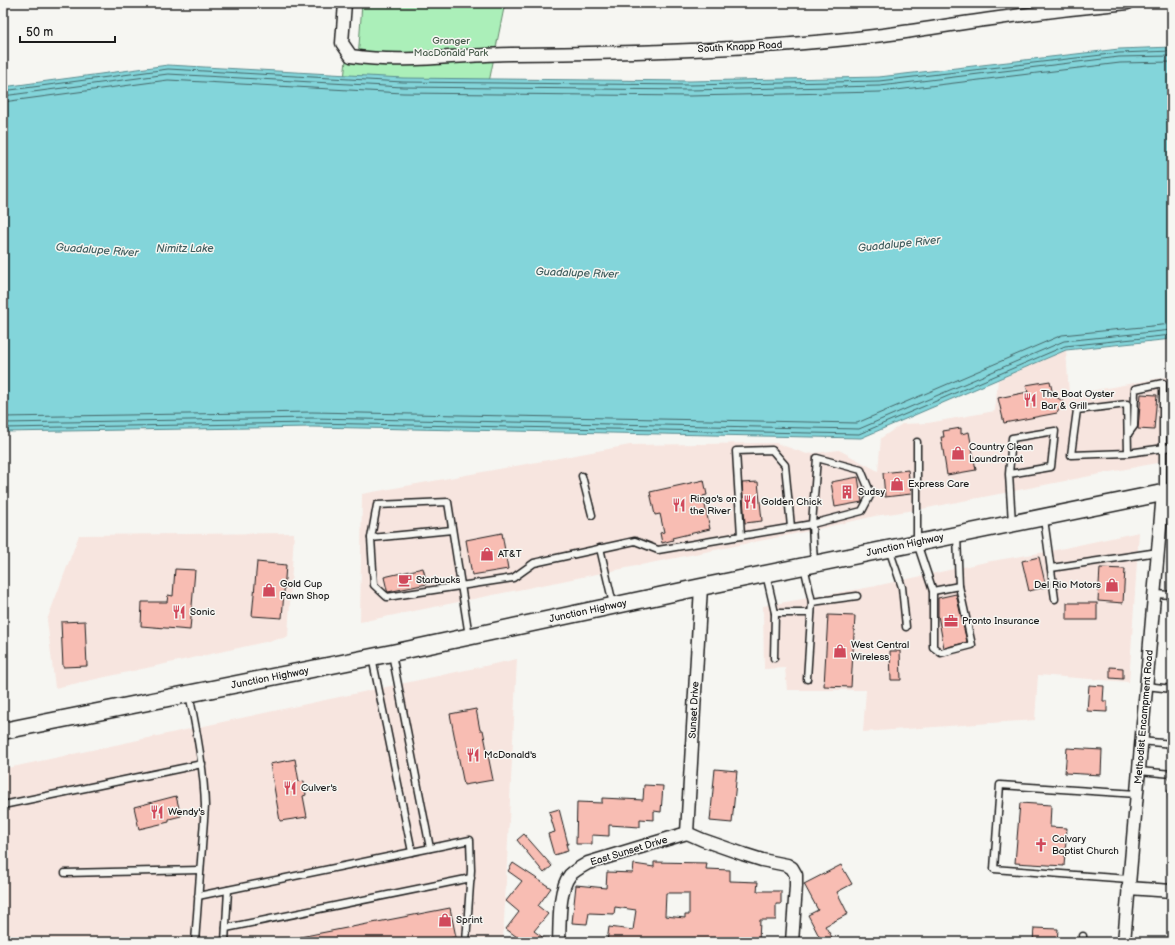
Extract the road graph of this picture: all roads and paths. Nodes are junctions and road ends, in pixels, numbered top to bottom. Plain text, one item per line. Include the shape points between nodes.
1 (344, 3) edge
2 (1128, 3) edge
3 (1128, 434) junction
4 (917, 442) dead end
5 (1172, 447) edge
6 (1163, 449) junction
7 (1128, 453) junction
8 (1009, 474) junction
9 (582, 476) dead end
10 (1168, 492) edge
11 (592, 515) dead end
12 (1044, 517) junction
13 (1012, 523) junction
14 (812, 524) junction
15 (790, 527) junction
16 (452, 530) junction
17 (957, 534) junction
18 (741, 536) junction
19 (371, 538) junction
20 (918, 542) junction
21 (600, 548) junction
22 (888, 548) junction
23 (1158, 552) junction
24 (809, 565) junction
25 (1051, 568) junction
26 (766, 574) junction
27 (461, 586) junction
28 (959, 586) junction
29 (701, 587) junction
30 (933, 591) junction
31 (1155, 594) junction
32 (1172, 595) edge
33 (857, 596) dead end
34 (1055, 599) dead end
35 (812, 602) junction
36 (614, 606) junction
37 (774, 613) junction
38 (811, 613) junction
39 (906, 627) dead end
40 (469, 637) junction
41 (392, 653) junction
42 (372, 657) junction
43 (774, 658) dead end
44 (807, 679) dead end
45 (1146, 686) junction
46 (1172, 689) edge
47 (189, 694) junction
48 (3, 731) edge
49 (1141, 742) junction
50 (1172, 744) edge
51 (202, 764) junction
52 (1139, 771) junction
53 (1172, 774) edge
54 (1172, 791) edge
55 (1137, 794) junction
56 (1172, 798) edge
57 (3, 805) edge
58 (687, 833) junction
59 (430, 848) junction
60 (412, 852) junction
61 (200, 870) junction
62 (65, 873) dead end
63 (471, 878) junction
64 (1129, 883) junction
65 (228, 890) junction
66 (1172, 891) edge
67 (198, 896) junction
68 (226, 928) junction
69 (195, 942) edge
70 (225, 942) edge
71 (466, 942) edge
72 (559, 942) edge
73 (792, 942) edge
74 (1124, 942) edge

1 - 2 street, South Knapp Road via 342,44 351,56 384,59 486,54 676,51 803,43
3 - 6 lane via 1134,426 1135,389 1163,383
3 - 7 lane
3 - 7 lane via 1127,404 1077,410 1071,455
4 - 20 lane
5 - 6 lane
6 - 7 lane
6 - 10 lane
8 - 8 lane via 1051,467 1055,431 1012,438
8 - 13 lane
9 - 11 lane
10 - 12 main road, Junction Highway
10 - 23 street, Methodist Encampment Road
12 - 13 main road, Junction Highway
12 - 25 lane
13 - 17 main road, Junction Highway
14 - 14 lane via 817,458 861,470 871,494 862,511
14 - 15 lane
14 - 24 lane
15 - 18 lane
15 - 18 lane via 785,465 772,450 736,451
16 - 19 lane
16 - 19 lane via 448,502 377,505
16 - 27 lane
17 - 20 main road, Junction Highway
17 - 28 lane
18 - 21 lane via 658,550 635,541
19 - 27 lane via 374,585 387,597
20 - 22 main road, Junction Highway
20 - 30 lane
21 - 27 lane via 534,563 513,578
21 - 36 lane
22 - 24 main road, Junction Highway
22 - 39 lane via 902,587
23 - 25 lane
23 - 31 street, Methodist Encampment Road
24 - 26 main road, Junction Highway
24 - 35 lane
25 - 34 lane
26 - 29 main road, Junction Highway
26 - 37 lane
27 - 40 lane
28 - 30 lane
28 - 30 lane via 972,645 941,653 933,647
29 - 36 main road, Junction Highway
29 - 58 street, Sunset Drive
31 - 32 lane
31 - 45 street, Methodist Encampment Road
33 - 35 lane
35 - 38 lane
36 - 40 main road, Junction Highway
37 - 38 lane
37 - 43 lane
38 - 44 lane
40 - 41 main road, Junction Highway
41 - 42 main road, Junction Highway
41 - 59 lane
42 - 47 main road, Junction Highway
42 - 60 lane
45 - 46 lane
45 - 49 street, Methodist Encampment Road
47 - 48 main road, Junction Highway
47 - 51 lane
49 - 50 lane
49 - 52 street, Methodist Encampment Road
51 - 57 lane
51 - 61 lane via 205,806
52 - 53 lane
52 - 55 street, Methodist Encampment Road
54 - 56 lane
55 - 64 street, Methodist Encampment Road
55 - 64 lane via 1000,784 994,869
58 - 72 street, East Sunset Drive via 588,863 576,870 567,879 562,892
58 - 73 street via 743,854 792,868 796,875
59 - 60 lane
59 - 63 lane via 470,840
60 - 65 lane
61 - 62 lane
61 - 67 lane
63 - 68 lane
63 - 71 lane
64 - 66 street
64 - 74 street, Methodist Encampment Road
65 - 67 lane
65 - 68 lane
67 - 69 lane
68 - 70 lane

